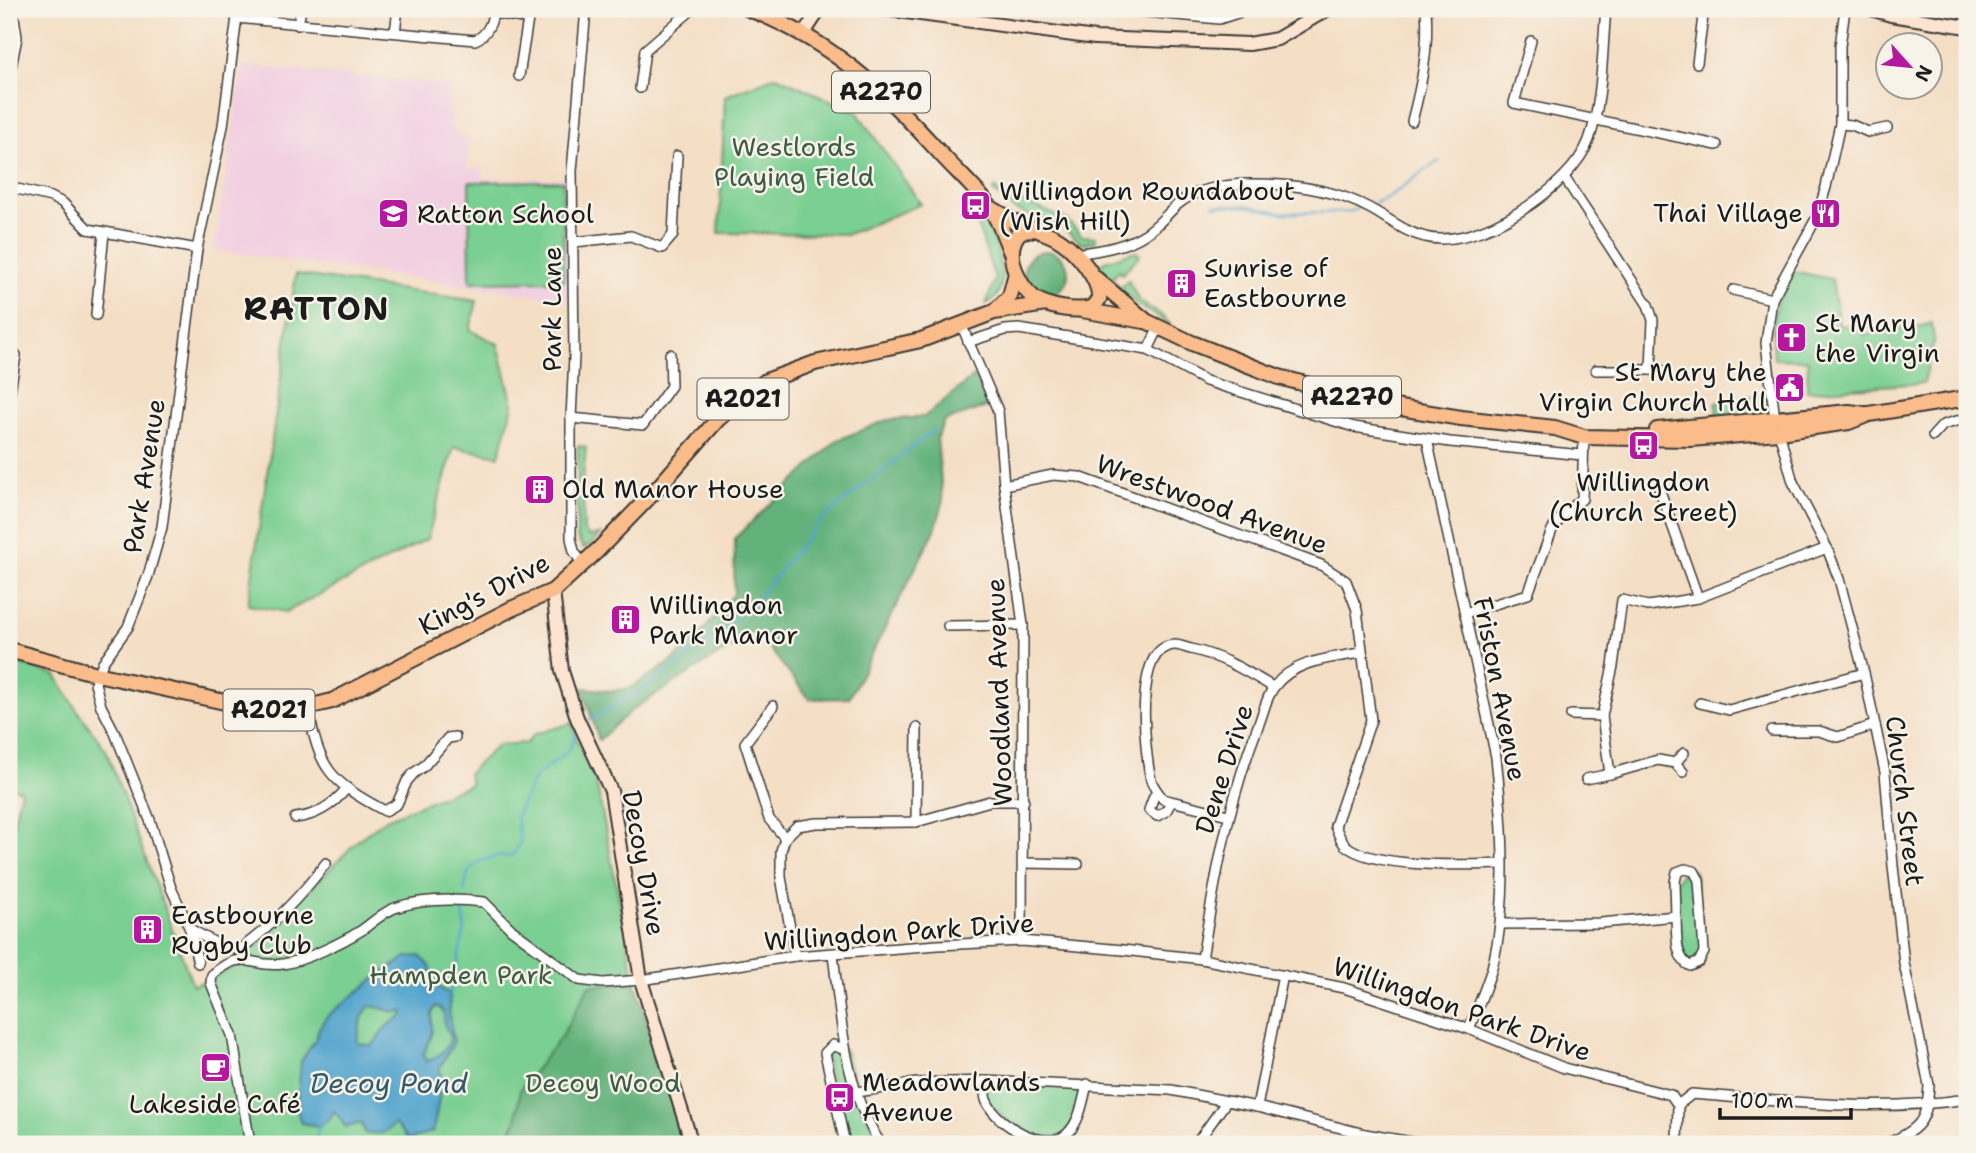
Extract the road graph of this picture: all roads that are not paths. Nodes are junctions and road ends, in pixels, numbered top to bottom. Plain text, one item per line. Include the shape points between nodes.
1 (13, 9) edge
2 (301, 9) edge
3 (398, 9) edge
4 (586, 9) edge
5 (690, 9) edge
6 (749, 9) edge
7 (820, 9) edge
8 (884, 9) edge
9 (1115, 9) edge
10 (1250, 9) edge
11 (1328, 9) edge
12 (1426, 9) edge
13 (1606, 9) edge
14 (1704, 9) edge
15 (1845, 9) edge
16 (1871, 9) edge
17 (494, 11) edge
18 (237, 14) edge
19 (298, 25) junction
20 (1967, 27) edge
21 (395, 32) junction
22 (804, 33) junction
23 (1531, 41) dead end
24 (1697, 63) dead end
25 (519, 76) dead end
26 (9, 78) edge
27 (640, 88) dead end
28 (1596, 119) junction
29 (1412, 121) dead end
30 (1840, 124) junction
31 (1887, 128) dead end
32 (1717, 145) dead end
33 (677, 156) dead end
34 (1564, 177) junction
35 (9, 187) edge
36 (989, 207) junction
37 (1028, 230) junction
38 (104, 233) junction
39 (574, 242) junction
40 (197, 249) junction
41 (1102, 249) junction
42 (1011, 253) junction
43 (1074, 254) junction
44 (1016, 271) junction
45 (1091, 274) junction
46 (1732, 290) dead end
47 (1772, 299) junction
48 (1046, 304) junction
49 (1082, 310) junction
50 (994, 312) junction
51 (96, 314) dead end
52 (1146, 321) junction
53 (961, 324) junction
54 (1160, 327) junction
55 (968, 342) junction
56 (1147, 350) junction
57 (670, 354) dead end
58 (16, 355) dead end
59 (1597, 370) dead end
60 (1651, 370) junction
61 (1665, 371) dead end
62 (10, 377) edge
63 (22, 379) dead end
64 (9, 397) edge
65 (1967, 398) edge
66 (571, 418) junction
67 (1967, 418) edge
68 (1777, 426) junction
69 (1555, 428) junction
70 (1933, 436) dead end
71 (1584, 437) junction
72 (1427, 439) junction
73 (1582, 455) junction
74 (1004, 485) junction
75 (1659, 488) dead end
76 (1827, 548) junction
77 (583, 565) junction
78 (553, 591) junction
79 (1698, 598) junction
80 (1465, 612) junction
81 (1023, 625) junction
82 (948, 626) dead end
83 (9, 650) edge
84 (1361, 653) junction
85 (1864, 673) junction
86 (97, 674) junction
87 (1273, 687) junction
88 (1700, 704) dead end
89 (774, 706) dead end
90 (308, 707) junction
91 (1570, 715) dead end
92 (1602, 716) junction
93 (1875, 725) junction
94 (917, 728) dead end
95 (1772, 731) dead end
96 (455, 737) dead end
97 (1684, 752) dead end
98 (1675, 763) junction
99 (1683, 772) dead end
100 (1610, 774) junction
101 (1586, 779) dead end
102 (347, 788) junction
103 (1158, 794) junction
104 (1024, 800) junction
105 (1171, 802) junction
106 (1228, 816) junction
107 (295, 818) dead end
108 (916, 821) junction
109 (785, 838) junction
110 (326, 863) dead end
111 (1023, 863) junction
112 (1078, 864) dead end
113 (1501, 864) junction
114 (1676, 916) junction
115 (1500, 923) junction
116 (190, 929) junction
117 (1022, 942) junction
118 (833, 954) junction
119 (795, 956) junction
120 (1202, 958) junction
121 (198, 963) dead end
122 (1283, 975) junction
123 (641, 980) junction
124 (1469, 1029) junction
125 (845, 1050) junction
126 (985, 1081) junction
127 (1087, 1084) junction
128 (857, 1092) junction
129 (1967, 1099) edge
130 (1226, 1102) junction
131 (1678, 1104) junction
132 (1928, 1105) junction
133 (1257, 1107) junction
134 (1365, 1134) junction
135 (250, 1144) edge
136 (692, 1144) edge
137 (845, 1144) edge
138 (881, 1144) edge
139 (1196, 1144) edge
140 (1362, 1144) edge
141 (1423, 1144) edge
142 (1677, 1144) edge
143 (1887, 1144) edge

1 - 26 street via 17,37
2 - 19 street
3 - 21 street
4 - 39 street, Park Lane via 572,171
5 - 27 street via 645,50
6 - 22 main road, A2270
7 - 22 street
8 - 11 street via 1095,37 1249,44 1277,39
9 - 10 street via 1219,19
12 - 29 street via 1423,79
13 - 28 street
14 - 24 street
15 - 30 street, Church Street
16 - 20 street
17 - 21 street via 482,37 475,40
17 - 25 street via 528,19
18 - 19 street
18 - 40 street, Park Avenue via 223,126
19 - 21 street
22 - 36 main road, A2270 via 878,90
23 - 28 street via 1514,103
28 - 32 street
28 - 34 street via 1588,143
30 - 31 street via 1868,132
30 - 47 street, Church Street via 1817,217
33 - 39 street via 673,235 662,248 631,236
34 - 41 street via 1509,219 1481,232 1447,239 1426,238 1326,189 1259,184 1219,187 1193,195 1145,234
34 - 60 street via 1648,305 1653,320
35 - 38 street via 51,197 88,229
36 - 37 main road, A2270
36 - 42 main road, A2270
37 - 42 main road via 1016,236
37 - 43 main road via 1060,240
38 - 40 street
38 - 51 street
39 - 66 street, Park Lane
40 - 86 street, Park Avenue via 162,527 128,628
41 - 43 street
41 - 45 street
42 - 44 main road
43 - 45 main road
44 - 48 main road via 1028,292
44 - 50 main road via 1009,299
45 - 49 main road via 1099,286 1099,299 1092,308
45 - 52 main road, A2270
46 - 47 street
47 - 68 street, Church Street via 1766,343
48 - 49 main road, King's Drive
48 - 50 main road, King's Drive / A2021
49 - 52 main road, A2270
50 - 53 main road, King's Drive / A2021
52 - 54 main road, A2270
53 - 55 street, Woodland Avenue
53 - 77 main road, King's Drive / A2021 via 921,340 815,363 766,381 718,419
54 - 56 street
54 - 69 main road, A2270 via 1279,377 1364,400 1461,418
55 - 56 street via 1019,329
55 - 74 street, Woodland Avenue via 998,411
56 - 72 street via 1206,381 1282,407 1354,428
57 - 66 street via 671,387 643,425
58 - 62 street
59 - 60 street
60 - 61 street
62 - 63 street
62 - 64 street
65 - 68 main road, A2270 via 1868,414 1849,422
66 - 77 street, Park Lane via 570,538
67 - 70 street via 1943,425
68 - 69 main road, A2270
68 - 71 main road, A2270 via 1690,439
68 - 76 street, Church Street via 1793,482
69 - 71 main road, A2270
71 - 73 street
72 - 73 street
72 - 80 street, Friston Avenue
73 - 80 street via 1582,499 1552,530 1528,594
74 - 81 street, Woodland Avenue
74 - 84 street, Wrestwood Avenue via 1053,475 1079,477 1321,565 1346,581 1357,610
75 - 79 street
76 - 79 street
76 - 85 street, Church Street
77 - 78 main road, King's Drive / A2021
78 - 90 main road, King's Drive / A2021 via 332,701
78 - 123 street, Decoy Drive via 562,671 576,718 611,791
79 - 92 street via 1648,606 1622,600
80 - 113 street, Friston Avenue via 1496,757
81 - 82 street
81 - 104 street, Woodland Avenue
83 - 86 main road, King's Drive / A2021
84 - 87 street, Dene Drive via 1312,661
84 - 113 street, Wrestwood Avenue via 1371,720 1335,825 1342,843 1356,852 1413,864
85 - 88 street via 1728,710
85 - 93 street, Church Street
86 - 90 main road, King's Drive / A2021 via 266,711
86 - 116 street via 97,694
87 - 103 street via 1235,664 1202,652 1174,645 1157,651 1148,671 1144,702 1152,783
87 - 106 street, Dene Drive
89 - 109 street via 745,743 769,819
90 - 102 street via 318,751 335,780
91 - 92 street
92 - 100 street
93 - 95 street via 1838,737 1819,731
93 - 132 street, Church Street via 1885,772 1905,962 1929,1085
94 - 108 street
96 - 102 street via 448,738 414,772 391,809 385,811
97 - 98 street
98 - 99 street
98 - 100 street via 1658,760
100 - 101 street
102 - 107 street via 335,804 310,817
103 - 105 street
103 - 105 street via 1149,804 1157,816
104 - 108 street via 990,801
104 - 111 street, Woodland Avenue
105 - 106 street
106 - 120 street, Dene Drive
108 - 109 street via 816,823 797,827
109 - 119 street via 781,877
110 - 116 street via 306,890 239,950
111 - 112 street
111 - 117 street, Woodland Avenue
113 - 115 street, Friston Avenue
114 - 114 street via 1675,882 1677,872 1685,869 1699,880 1704,952 1699,962 1690,966 1679,956
114 - 115 street via 1601,923
115 - 124 street, Friston Avenue via 1491,968
116 - 121 street
117 - 118 street, Willingdon Park Drive
117 - 120 street, Willingdon Park Drive
118 - 119 street, Willingdon Park Drive
118 - 125 street
119 - 123 street, Willingdon Park Drive
120 - 122 street, Willingdon Park Drive
122 - 124 street, Willingdon Park Drive via 1344,988
122 - 133 street
123 - 135 street, Willingdon Park Drive via 579,980 512,930 484,902 450,898 397,907 350,937 284,964 229,961 212,975 211,983 232,1035
123 - 136 street, Decoy Drive
124 - 131 street, Willingdon Park Drive via 1564,1068 1671,1095
125 - 128 street
125 - 137 street via 833,1045 825,1053
126 - 127 street
126 - 127 street via 986,1102 1004,1122 1029,1139 1047,1143 1067,1136 1079,1116
126 - 128 street via 917,1083
127 - 130 street via 1171,1090
128 - 138 street
129 - 132 street
130 - 133 street
130 - 139 street
131 - 132 street via 1692,1094 1871,1107
131 - 142 street
132 - 143 street via 1921,1124
133 - 134 street
134 - 140 street
134 - 141 street

